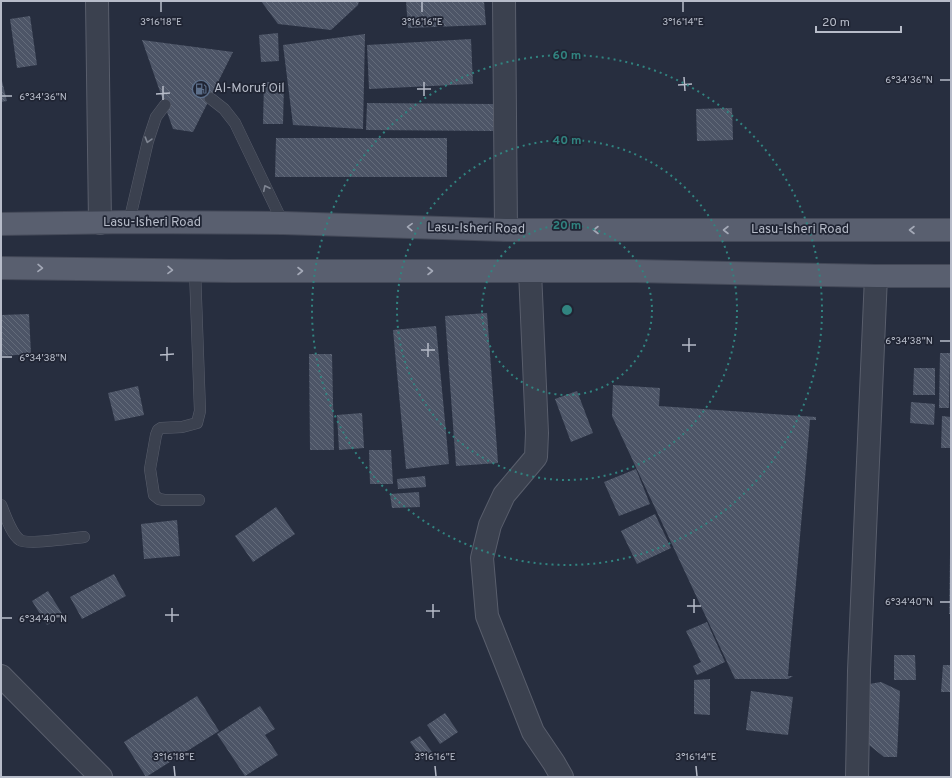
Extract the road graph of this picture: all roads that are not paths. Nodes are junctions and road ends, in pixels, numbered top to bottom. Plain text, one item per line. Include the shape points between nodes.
1 (97, 1) edge
2 (504, 1) edge
3 (210, 98) dead end
4 (165, 105) dead end
5 (129, 222) junction
6 (100, 223) junction
7 (283, 223) junction
8 (1, 224) edge
9 (506, 230) junction
10 (951, 230) edge
11 (1, 268) edge
12 (195, 270) junction
13 (530, 271) junction
14 (876, 276) junction
15 (951, 276) edge
16 (199, 500) dead end
17 (1, 505) edge
18 (84, 537) dead end
19 (1, 676) edge
20 (101, 777) edge
21 (562, 777) edge
22 (857, 777) edge

1 - 6 street
2 - 9 street
7 -> 3 lane via 235,123 224,109
4 -> 5 lane via 156,117 148,141
5 - 6 main road, Lasu-Isheri Road
5 - 7 main road, Lasu-Isheri Road
6 - 8 main road, Lasu-Isheri Road
9 -> 7 main road, Lasu-Isheri Road
10 -> 9 main road, Lasu-Isheri Road
11 -> 12 main road
12 -> 13 main road
12 - 16 lane via 200,411 196,423 158,430 150,469 154,496 164,500
13 - 14 main road
13 - 21 street via 536,457 504,495 490,525 482,558 487,616 533,732
14 - 15 main road
14 - 22 street via 859,671
17 - 18 lane via 20,540 30,542
19 - 20 street

